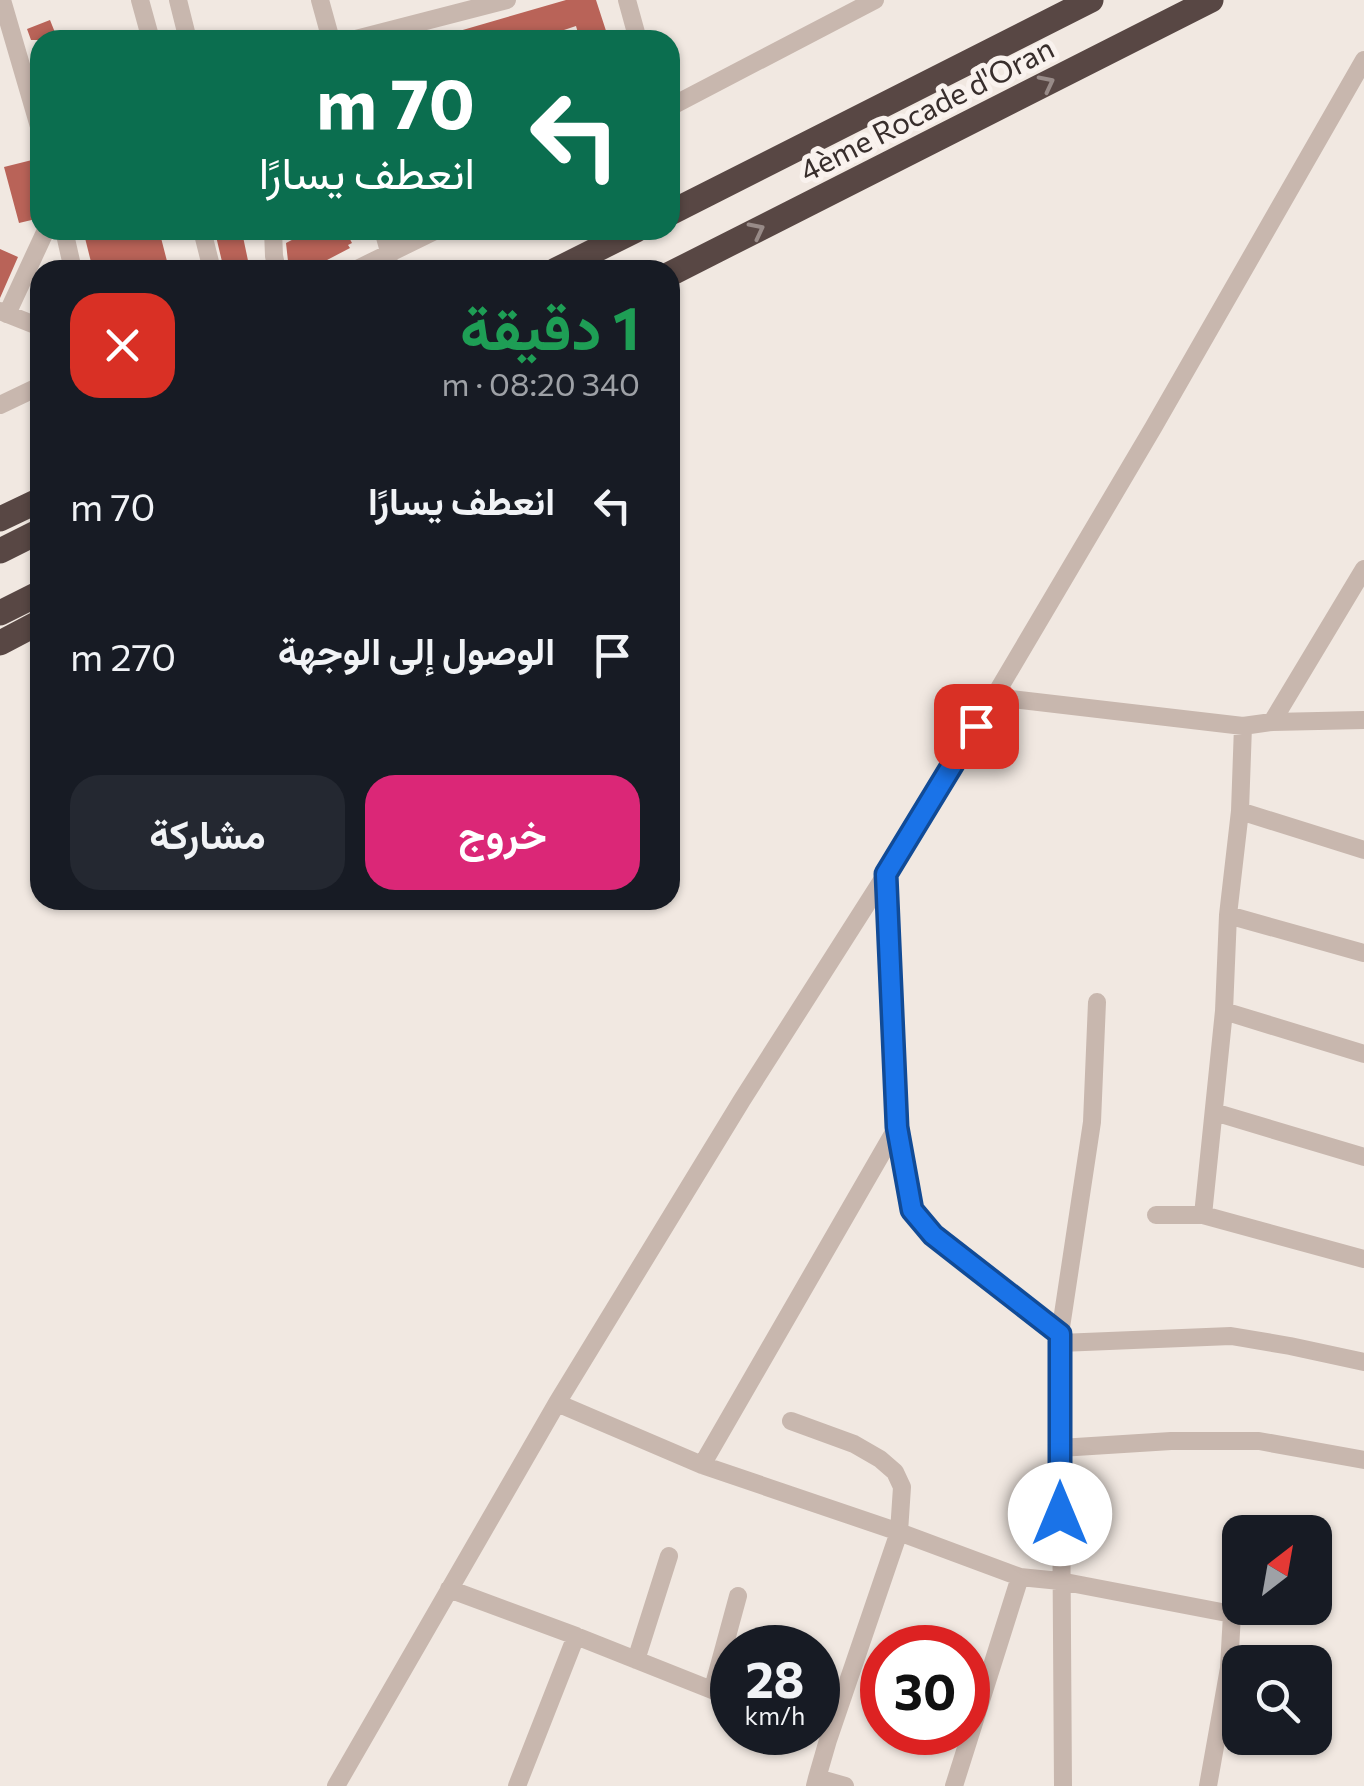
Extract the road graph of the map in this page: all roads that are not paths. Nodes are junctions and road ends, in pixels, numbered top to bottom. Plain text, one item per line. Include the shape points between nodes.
1 (2, 0) edge
2 (140, 0) edge
3 (178, 0) edge
4 (320, 0) edge
5 (507, 0) edge
6 (627, 0) edge
7 (874, 0) edge
8 (1091, 0) edge
9 (1211, 0) edge
10 (149, 30) edge
11 (186, 30) edge
12 (328, 30) edge
13 (391, 30) edge
14 (635, 30) edge
15 (1364, 60) edge
16 (30, 93) edge
17 (680, 101) edge
18 (680, 208) edge
19 (386, 240) edge
20 (418, 240) edge
21 (616, 240) edge
22 (390, 255) junction
23 (378, 260) edge
24 (576, 260) edge
25 (30, 261) edge
26 (680, 269) edge
27 (4, 312) edge
28 (30, 323) edge
29 (30, 391) edge
30 (0, 405) edge
31 (30, 505) edge
32 (0, 520) edge
33 (30, 536) edge
34 (0, 552) edge
35 (1364, 568) edge
36 (30, 598) edge
37 (1357, 598) edge
38 (0, 613) edge
39 (30, 627) edge
40 (0, 643) edge
41 (994, 696) junction
42 (1364, 720) edge
43 (1272, 722) junction
44 (1243, 726) junction
45 (1240, 811) junction
46 (1364, 850) edge
47 (886, 874) junction
48 (1228, 915) junction
49 (1364, 953) edge
50 (1098, 1002) dead end
51 (1224, 1011) junction
52 (1364, 1054) edge
53 (1214, 1112) junction
54 (897, 1127) junction
55 (1364, 1158) edge
56 (1156, 1215) dead end
57 (1203, 1215) junction
58 (1364, 1259) edge
59 (1060, 1339) junction
60 (1364, 1362) edge
61 (557, 1403) junction
62 (790, 1421) dead end
63 (1060, 1448) junction
64 (1364, 1460) edge
65 (702, 1465) junction
66 (899, 1532) junction
67 (669, 1556) dead end
68 (1020, 1577) junction
69 (1060, 1581) junction
70 (449, 1589) junction
71 (738, 1596) dead end
72 (1222, 1612) edge
73 (730, 1625) edge
74 (1232, 1625) edge
75 (576, 1636) junction
76 (636, 1660) junction
77 (710, 1687) edge
78 (840, 1705) edge
79 (824, 1755) edge
80 (816, 1782) edge
81 (336, 1786) edge
82 (517, 1786) edge
83 (845, 1786) edge
84 (954, 1786) edge
85 (1063, 1786) edge
86 (1208, 1786) edge

1 - 16 street
2 - 10 street
3 - 11 street
4 - 12 street
5 - 13 street
6 - 14 street
7 - 17 street
8 - 18 highway, 4ème Rocade d'Oran
26 -> 9 highway, 4ème Rocade d'Oran
15 - 41 street
19 - 22 street
20 - 22 street
21 - 24 highway
22 - 23 street
25 - 27 street
27 - 28 street
29 - 30 street
31 - 32 highway
33 - 34 highway
35 - 37 street
36 - 38 highway
37 - 43 street
39 - 40 highway
41 - 44 street
41 - 47 street
42 - 43 street
43 - 44 street
44 - 45 street
45 - 46 street
45 - 48 street
47 - 54 street
47 - 61 street
48 - 49 street
48 - 51 street
50 - 59 street via 1092,1122
51 - 52 street
51 - 53 street
53 - 55 street
53 - 57 street
54 - 59 street via 912,1210 933,1235
54 - 65 street
56 - 57 street
57 - 58 street
59 - 60 street via 1231,1336
59 - 63 street
61 - 65 street
61 - 70 street
62 - 66 street via 854,1444 895,1472 902,1486
63 - 64 street via 1259,1441
63 - 69 street
65 - 66 street
66 - 68 street
66 - 78 street
67 - 76 street
68 - 69 street
68 - 84 street
69 - 72 street
69 - 85 street
70 - 75 street
70 - 81 street
71 - 73 street
74 - 86 street
75 - 76 street
75 - 82 street
76 - 77 street
79 - 80 street
80 - 83 street

